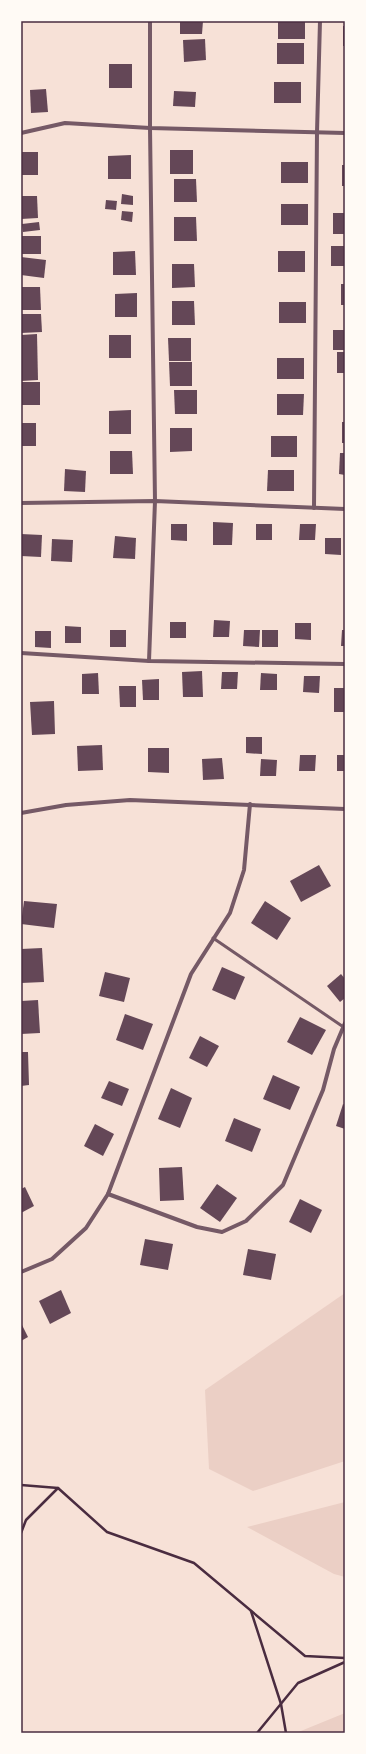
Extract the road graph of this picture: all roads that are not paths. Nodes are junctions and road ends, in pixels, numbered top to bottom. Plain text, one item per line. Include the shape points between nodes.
1 (150, 21) edge
2 (320, 21) edge
3 (150, 128) junction
4 (317, 132) junction
5 (345, 132) edge
6 (21, 133) edge
7 (155, 501) junction
8 (21, 503) edge
9 (314, 508) junction
10 (345, 509) edge
11 (21, 653) edge
12 (149, 661) junction
13 (345, 664) edge
14 (250, 804) junction
15 (345, 809) edge
16 (21, 813) edge
17 (213, 938) junction
18 (344, 1024) edge
19 (108, 1194) junction
20 (21, 1272) edge

1 - 3 street
2 - 4 street
3 - 4 street
3 - 6 street via 64,123
3 - 7 street
4 - 5 street
4 - 9 street
7 - 8 street
7 - 9 street
7 - 12 street
9 - 10 street
11 - 12 street
12 - 13 street
14 - 15 street
14 - 16 street via 130,800 66,805
14 - 17 street via 244,870 230,913
17 - 18 lane
17 - 19 street via 191,974
18 - 19 street via 323,1090 283,1185 246,1221 222,1232 197,1227
19 - 20 street via 86,1228 52,1258

